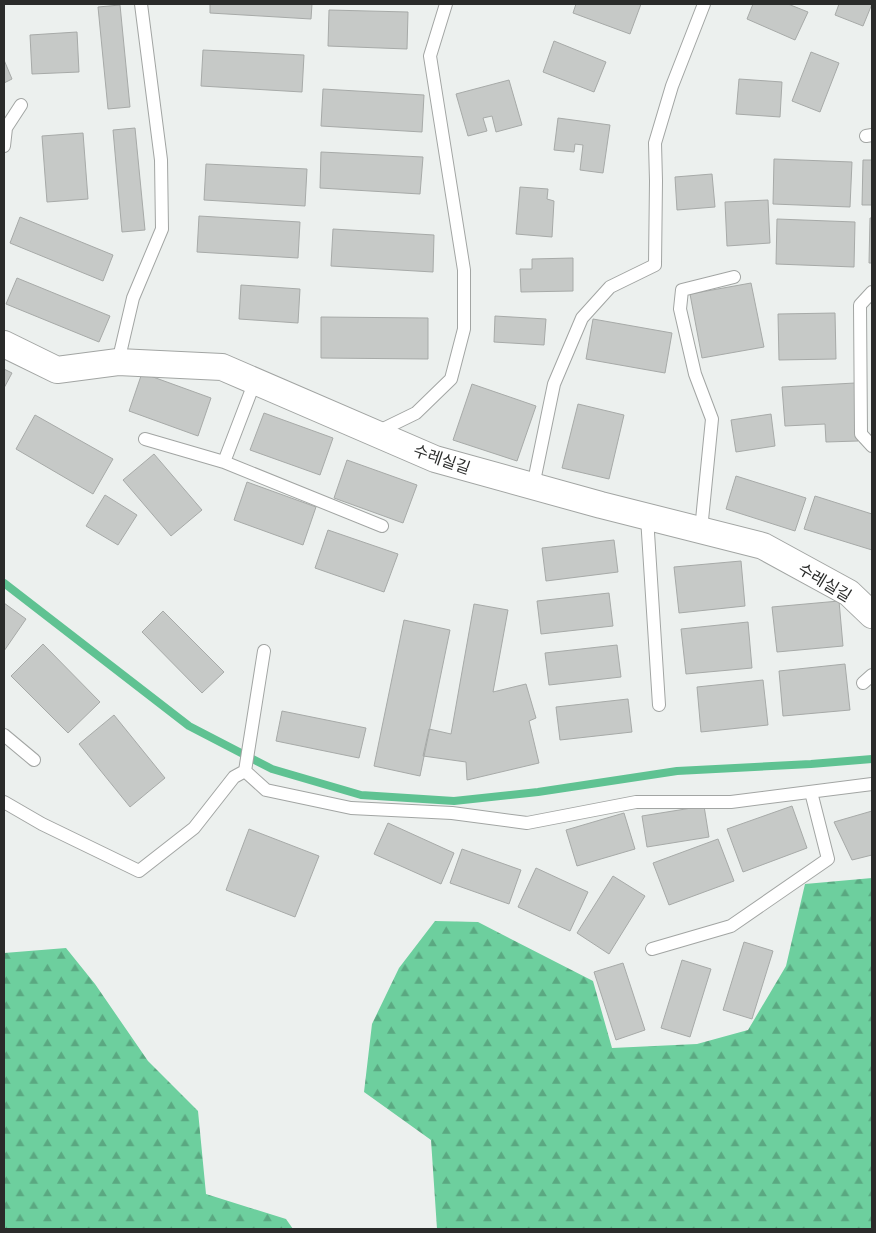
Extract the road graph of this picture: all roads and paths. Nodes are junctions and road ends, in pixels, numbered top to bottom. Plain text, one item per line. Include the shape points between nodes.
1 (141, 4) edge
2 (446, 4) edge
3 (704, 4) edge
4 (21, 105) dead end
5 (4, 146) edge
6 (734, 277) dead end
7 (872, 292) edge
8 (4, 344) edge
9 (118, 362) junction
10 (255, 381) junction
11 (375, 433) junction
12 (145, 439) dead end
13 (872, 446) edge
14 (224, 462) junction
15 (534, 486) junction
16 (647, 517) junction
17 (382, 526) dead end
18 (701, 530) junction
19 (872, 615) edge
20 (264, 652) dead end
21 (659, 705) dead end
22 (4, 735) edge
23 (34, 760) dead end
24 (245, 770) junction
25 (872, 784) edge
26 (811, 792) junction
27 (4, 802) edge
28 (652, 949) dead end

1 - 9 lane via 161,160 162,229 133,298
2 - 11 lane via 430,56 464,270 464,329 451,380 416,413
3 - 15 lane via 672,86 655,143 655,265 610,286 582,318 554,384
4 - 5 lane via 6,128
6 - 18 lane via 682,290 680,309 693,365 712,419
7 - 13 lane via 860,305 861,434
8 - 9 street, 수레실길 via 57,370
9 - 10 street, 수레실길 via 222,367
10 - 11 street, 수레실길
10 - 14 lane
11 - 15 street, 수레실길 via 435,459
12 - 14 lane
14 - 17 lane
15 - 16 street, 수레실길
16 - 18 street, 수레실길
16 - 21 lane
18 - 19 street, 수레실길 via 763,546 849,593
20 - 24 lane
22 - 23 lane
24 - 26 lane via 266,790 351,808 452,813 527,823 636,802 731,802
24 - 27 lane via 234,777 194,828 139,871
25 - 26 lane
26 - 28 lane via 828,859 731,926

